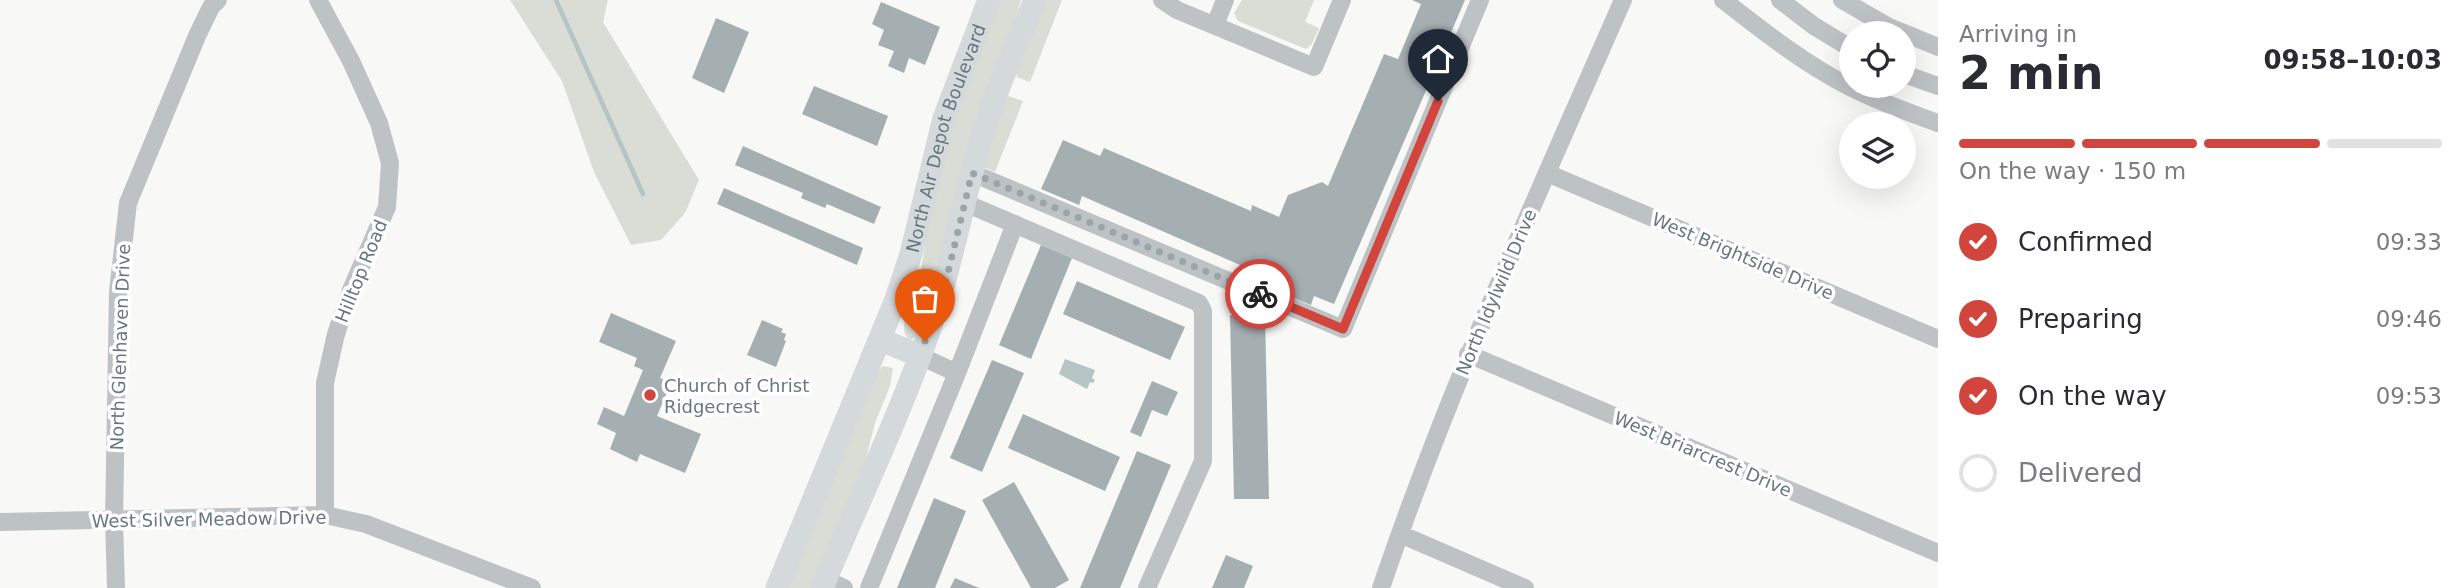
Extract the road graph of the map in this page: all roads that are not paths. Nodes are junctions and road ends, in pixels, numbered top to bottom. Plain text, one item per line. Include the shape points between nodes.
1 (218, 0) edge
2 (318, 0) edge
3 (989, 0) edge
4 (1035, 0) edge
5 (1162, 0) edge
6 (1225, 0) edge
7 (1342, 0) edge
8 (1480, 0) edge
9 (1623, 0) edge
10 (1723, 0) edge
11 (1780, 0) edge
12 (1842, 0) edge
13 (1881, 21) edge
14 (1215, 25) junction
15 (1916, 38) edge
16 (1839, 40) edge
17 (1938, 47) edge
18 (1916, 78) edge
19 (1938, 86) edge
20 (1938, 123) edge
21 (972, 173) junction
22 (1547, 173) junction
23 (965, 203) junction
24 (1015, 224) junction
25 (1938, 339) edge
26 (881, 340) junction
27 (1468, 354) junction
28 (920, 356) junction
29 (957, 373) junction
30 (325, 515) junction
31 (114, 519) junction
32 (0, 522) edge
33 (1400, 534) junction
34 (1938, 553) edge
35 (831, 585) edge
36 (116, 588) edge
37 (532, 588) edge
38 (777, 588) edge
39 (869, 588) edge
40 (1147, 588) edge
41 (1381, 588) edge
42 (1525, 588) edge

1 - 31 street, North Glenhaven Drive via 197,36 128,203 118,292
2 - 30 street, Hilltop Road via 379,123 390,163 387,207 351,290 324,383
3 - 26 main road, North Air Depot Boulevard via 944,118 911,254
4 - 21 main road, North Air Depot Boulevard via 1002,79
5 - 14 street
6 - 14 street
7 - 14 street via 1314,67
8 - 21 street via 1343,329
9 - 22 street, North Idylwild Drive
10 - 20 street via 1775,41 1846,86
11 - 16 street
12 - 13 street
15 - 17 street
18 - 19 street
21 - 23 main road, North Air Depot Boulevard
22 - 25 street, West Brightside Drive
22 - 27 street, North Idylwild Drive
23 - 24 street
23 - 28 main road, North Air Depot Boulevard via 946,281
24 - 29 street
24 - 40 street via 1199,303 1203,310 1203,461
26 - 28 main road
26 - 38 main road, North Air Depot Boulevard
27 - 33 street, North Idylwild Drive
27 - 34 street, West Briarcrest Drive
28 - 29 street
28 - 35 main road, North Air Depot Boulevard
29 - 39 street
30 - 31 street, West Silver Meadow Drive
30 - 37 street, West Silver Meadow Drive via 366,524
31 - 32 street, West Silver Meadow Drive
31 - 36 street, North Glenhaven Drive
33 - 41 street, North Idylwild Drive
33 - 42 street

